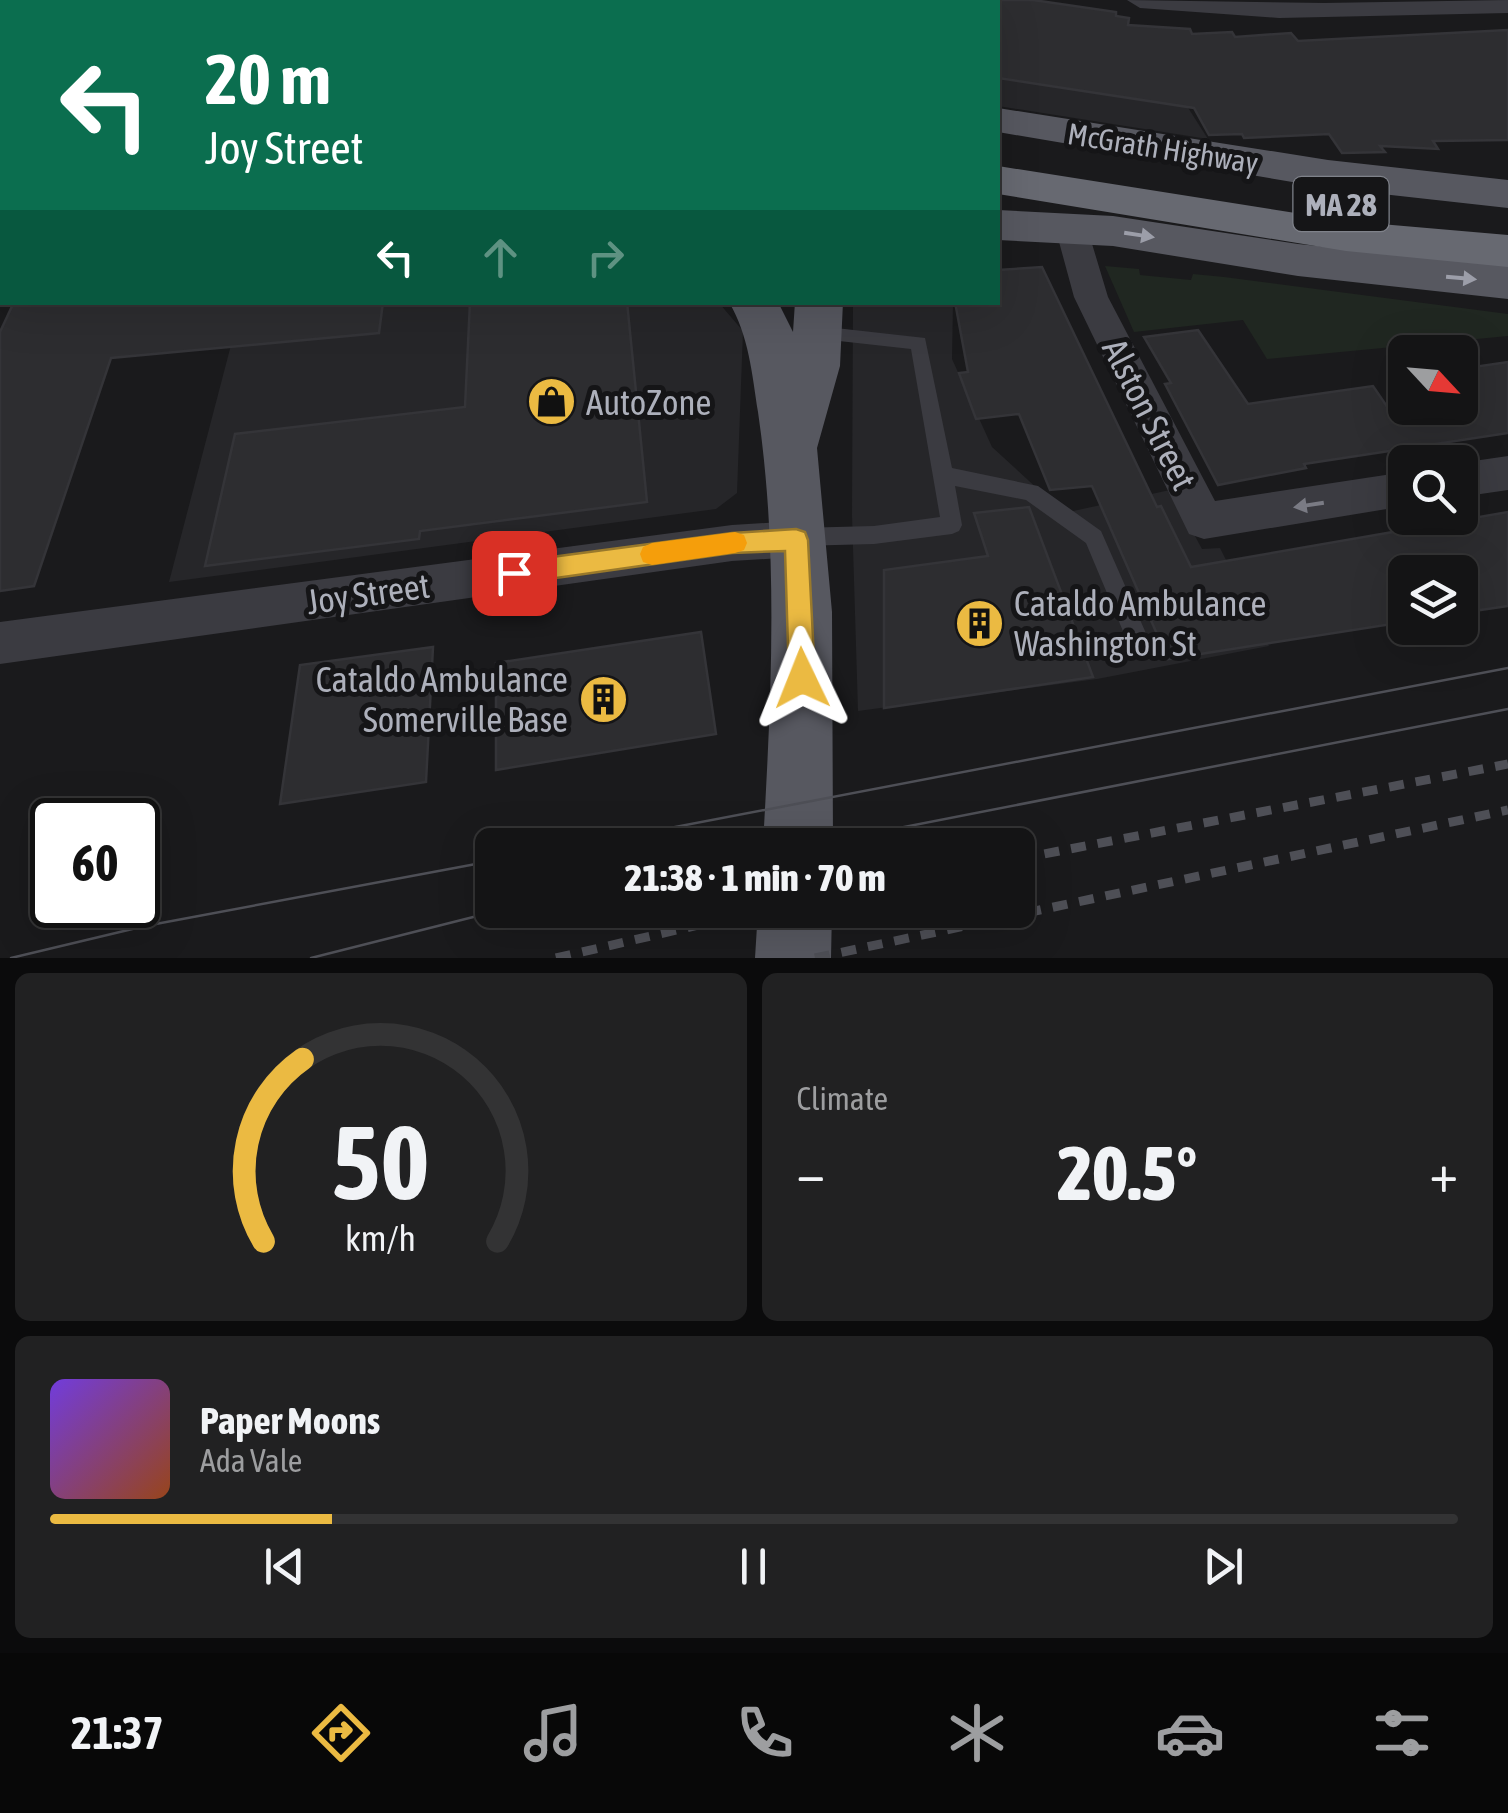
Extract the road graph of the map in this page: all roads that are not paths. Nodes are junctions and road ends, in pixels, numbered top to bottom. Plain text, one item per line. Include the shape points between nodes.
1 (1140, 0) edge
2 (1224, 6) edge
3 (1508, 6) edge
4 (1000, 136) edge
5 (1000, 136) edge
6 (1000, 180) edge
7 (1182, 194) junction
8 (1508, 194) edge
9 (1000, 204) edge
10 (1508, 220) edge
11 (1037, 226) edge
12 (1508, 252) edge
13 (1508, 282) edge
14 (754, 305) edge
15 (818, 318) edge
16 (792, 447) junction
17 (1508, 473) edge
18 (943, 475) junction
19 (1478, 477) edge
20 (1388, 492) edge
21 (796, 538) junction
22 (0, 643) edge
23 (1142, 647) dead end
24 (799, 828) edge
25 (794, 928) edge
26 (793, 958) edge

1 - 2 street
2 - 3 street via 1344,12
4 - 8 main road, McGrath Highway via 1084,135
5 - 7 highway, McGrath Highway / MA 28
6 - 7 highway, McGrath Highway / MA 28
7 - 10 highway, McGrath Highway / MA 28
7 - 12 highway, McGrath Highway / MA 28 via 1346,236
9 - 11 main road
11 -> 13 main road
20 -> 11 street, Alston Street via 1204,521 1091,297
14 - 16 main road via 768,332
15 - 16 main road via 815,366
15 - 18 lane via 919,343
16 - 21 main road
17 - 19 street
18 - 21 lane via 952,525
18 - 23 lane via 1031,492 1094,537
21 - 22 street, Joy Street
21 - 24 main road
25 - 26 main road

